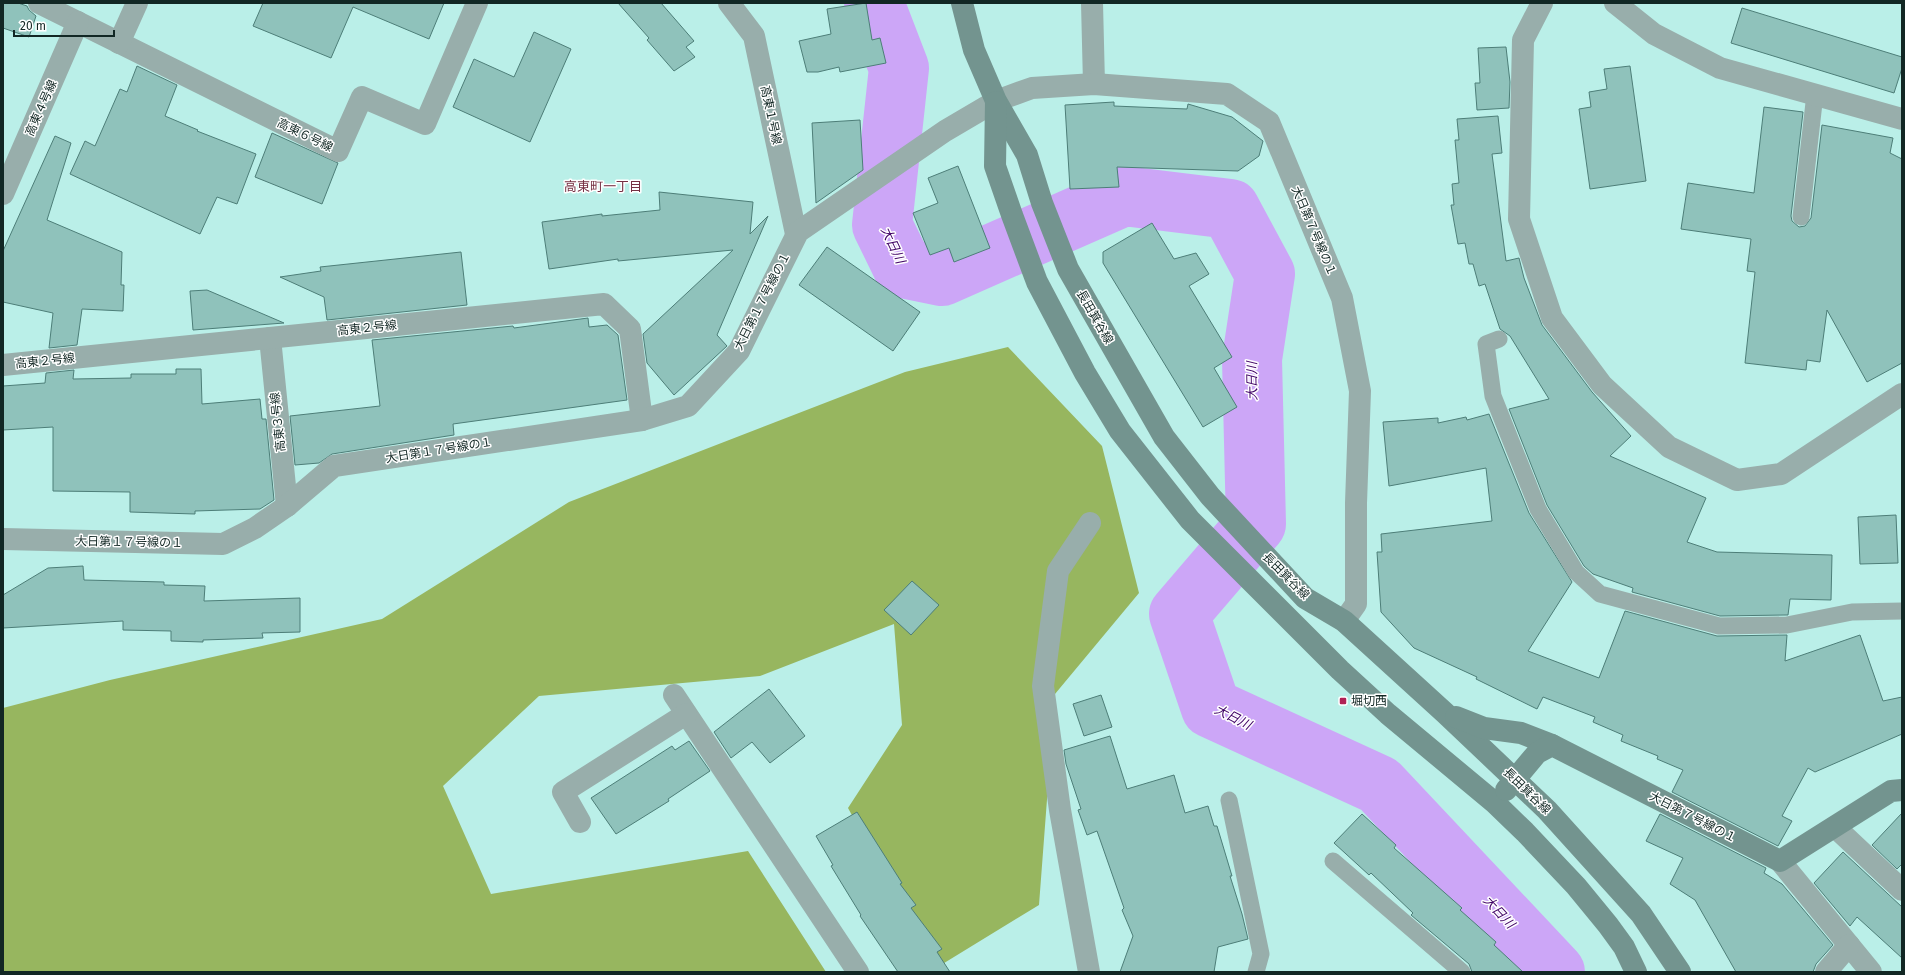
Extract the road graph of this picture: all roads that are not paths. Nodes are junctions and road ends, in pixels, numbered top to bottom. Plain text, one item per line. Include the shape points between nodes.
1 (39, 3) edge
2 (137, 3) edge
3 (477, 3) edge
4 (729, 3) edge
5 (962, 3) edge
6 (1092, 3) edge
7 (1542, 3) edge
8 (1615, 3) edge
9 (78, 22) junction
10 (119, 42) junction
11 (1094, 84) junction
12 (1815, 94) junction
13 (996, 102) junction
14 (1902, 119) edge
15 (3, 194) edge
16 (1800, 217) dead end
17 (797, 233) junction
18 (270, 338) junction
19 (1499, 339) dead end
20 (3, 365) edge
21 (1902, 394) edge
22 (642, 420) junction
23 (287, 506) junction
24 (1090, 523) dead end
25 (3, 539) edge
26 (1902, 611) edge
27 (1338, 618) junction
28 (674, 695) dead end
29 (1445, 713) junction
30 (686, 714) junction
31 (1552, 745) junction
32 (1514, 779) junction
33 (1902, 790) edge
34 (1229, 800) dead end
35 (1495, 803) junction
36 (580, 822) dead end
37 (1835, 827) junction
38 (1334, 861) dead end
39 (1780, 861) junction
40 (1902, 890) edge
41 (1849, 945) junction
42 (858, 972) edge
43 (1089, 972) edge
44 (1256, 972) edge
45 (1462, 972) edge
46 (1636, 972) edge
47 (1680, 972) edge
48 (1826, 972) edge
49 (1871, 972) edge

1 - 9 street, 高東６号線
2 - 10 street
3 - 10 street, 高東６号線 via 425,124 362,97 338,151
4 - 17 street, 高東１号線 via 754,36
5 - 13 street, 長田箕谷線 via 974,50
6 - 11 street
7 - 21 street via 1523,40 1519,218 1552,318 1602,385 1669,447 1737,480 1781,474
8 - 12 street via 1654,34 1720,68
9 - 10 street, 高東６号線
9 - 15 street, 高東４号線
11 - 13 street, 大日第７号線の１ via 1032,88
11 - 27 street, 大日第７号線の１ via 1227,94 1269,122 1342,298 1360,391 1356,604
12 - 14 street
12 - 16 lane
13 - 17 street, 大日第７号線の１ via 945,131
13 - 27 street, 長田箕谷線 via 1026,155 1068,269 1164,437 1210,496 1305,598
13 - 35 street, 長田箕谷線 via 995,166 1037,282 1085,373 1120,431 1190,520 1312,642 1388,714
17 - 22 street, 大日第１７号線の１ via 739,351 688,406
18 - 20 street, 高東２号線
18 - 22 street, 高東２号線 via 604,304 630,329
18 - 23 street, 高東３号線
19 - 26 lane via 1486,344 1493,396 1538,509 1576,572 1600,594 1719,626 1787,625 1852,612
22 - 23 street, 大日第１７号線の１ via 334,466
23 - 25 street, 大日第１７号線の１ via 255,528 223,544
24 - 43 street via 1058,570 1044,686 1060,810
27 - 29 street, 長田箕谷線
28 - 30 street
29 - 31 street, 大日第７号線の１ via 1484,728 1521,733
29 - 32 street, 長田箕谷線
30 - 36 street via 564,792
30 - 42 street
31 - 32 street via 1537,753
31 - 39 street, 大日第７号線の１
32 - 35 street
32 - 47 street, 長田箕谷線 via 1547,810 1641,914
33 - 37 street via 1891,791
34 - 44 lane via 1261,954
35 - 46 street, 長田箕谷線 via 1576,886 1624,947
37 - 39 street
37 - 40 street
38 - 45 lane
39 - 41 street
41 - 48 street
41 - 49 street

